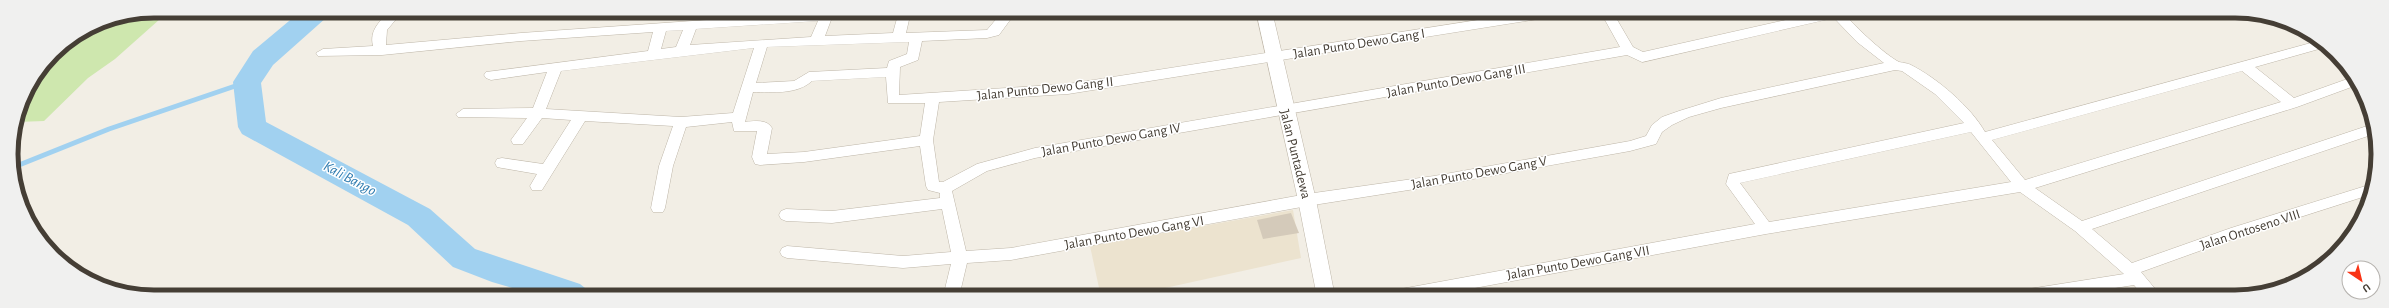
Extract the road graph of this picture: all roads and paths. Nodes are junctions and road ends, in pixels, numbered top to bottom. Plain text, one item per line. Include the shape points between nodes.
1 (391, 18) edge
2 (792, 18) edge
3 (823, 18) edge
4 (903, 18) edge
5 (1005, 18) edge
6 (1266, 18) edge
7 (1519, 18) edge
8 (1610, 18) edge
9 (1810, 18) edge
10 (1841, 18) edge
11 (691, 25) junction
12 (660, 27) junction
13 (916, 36) junction
14 (898, 37) junction
15 (816, 41) junction
16 (762, 44) junction
17 (2317, 45) edge
18 (1628, 50) junction
19 (382, 51) junction
20 (681, 52) junction
21 (323, 53) dead end
22 (653, 56) junction
23 (1274, 57) junction
24 (1895, 65) junction
25 (2245, 66) junction
26 (556, 67) junction
27 (893, 72) junction
28 (491, 75) dead end
29 (2351, 83) edge
30 (747, 88) junction
31 (933, 98) junction
32 (2292, 104) junction
33 (1285, 110) junction
34 (538, 113) junction
35 (463, 114) dead end
36 (581, 116) junction
37 (738, 117) junction
38 (681, 122) junction
39 (2369, 130) edge
40 (1979, 132) junction
41 (518, 140) dead end
42 (926, 140) junction
43 (502, 164) dead end
44 (547, 170) junction
45 (536, 186) dead end
46 (2022, 186) junction
47 (2366, 191) edge
48 (946, 195) junction
49 (1307, 200) junction
50 (658, 208) dead end
51 (786, 216) dead end
52 (2080, 227) junction
53 (1766, 228) junction
54 (787, 252) dead end
55 (960, 259) junction
56 (2133, 274) junction
57 (953, 290) edge
58 (1325, 290) edge
59 (1428, 290) edge
60 (2052, 290) edge
61 (2148, 290) edge

1 - 19 street via 378,34 377,40
2 - 11 street
3 - 15 street via 825,20
4 - 14 street
5 - 13 street via 994,32 987,34
6 - 23 street, Jalan Puntadewa
7 - 23 street, Jalan Punto Dewo Gang I
8 - 18 street
9 - 18 street via 1648,57 1637,56
10 - 24 street via 1862,39
11 - 12 street
11 - 20 street
12 - 19 street
12 - 22 street
13 - 14 street
13 - 27 street via 913,57 894,64
14 - 15 street
15 - 16 street
16 - 20 street
16 - 30 street
17 - 25 street
18 - 33 street, Jalan Punto Dewo Gang III
19 - 21 street
20 - 22 street
22 - 26 street
23 - 31 street, Jalan Punto Dewo Gang II via 1068,89
23 - 33 street, Jalan Puntadewa
24 - 40 street via 1906,68 1940,91
24 - 49 street, Jalan Punto Dewo Gang V via 1722,102 1692,111 1667,121 1657,129 1651,140 1434,181
25 - 32 street
25 - 40 street
26 - 28 street
26 - 34 street
27 - 30 street via 822,76 809,78 794,86
27 - 31 street, Jalan Punto Dewo Gang II via 893,100
29 - 32 street, Jalan Punto Dewo Gang VII
30 - 37 street
31 - 42 street
32 - 46 street, Jalan Punto Dewo Gang VII
33 - 48 street, Jalan Punto Dewo Gang IV via 1114,138 1001,160 976,169
33 - 49 street, Jalan Puntadewa
34 - 35 street
34 - 36 street
34 - 41 street
36 - 38 street
36 - 44 street
37 - 38 street
37 - 42 street via 739,127 766,128 760,160 804,157
38 - 50 street via 666,166
39 - 52 street
40 - 46 street
40 - 53 street via 1734,178 1733,184
42 - 48 street via 933,186
43 - 44 street
44 - 45 street
46 - 52 street
46 - 53 street, Jalan Punto Dewo Gang VII
47 - 56 street, Jalan Ontoseno VIII via 2236,232
48 - 51 street via 832,217
48 - 55 street
49 - 55 street, Jalan Punto Dewo Gang VI via 1011,254
49 - 58 street, Jalan Puntadewa
52 - 56 street
53 - 59 street, Jalan Punto Dewo Gang VII
54 - 55 street, Jalan Punto Dewo Gang VI via 904,262
55 - 57 street
56 - 60 street, Jalan Ontoseno VIII
56 - 61 street

